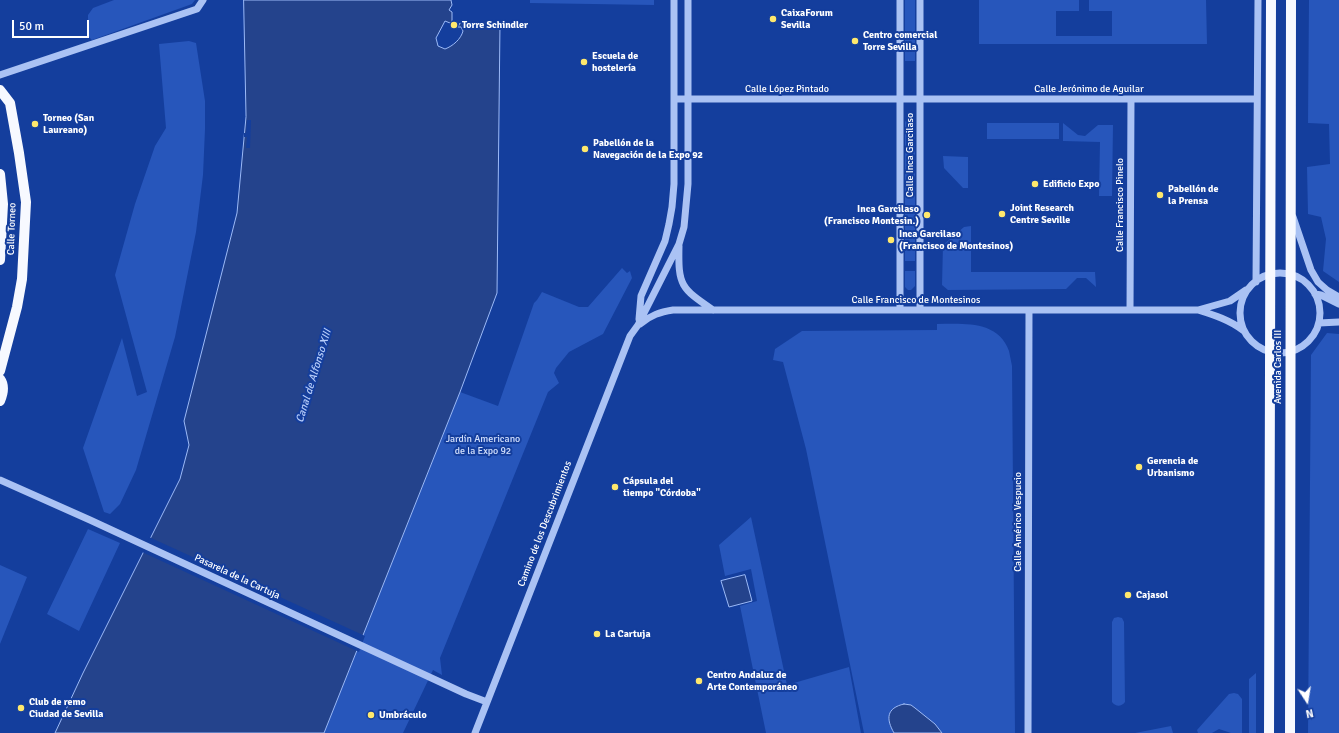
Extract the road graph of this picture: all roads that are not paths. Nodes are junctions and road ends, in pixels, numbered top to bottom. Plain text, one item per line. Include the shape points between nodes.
1 (203, 0) edge
2 (674, 0) edge
3 (688, 0) edge
4 (900, 0) edge
5 (920, 0) edge
6 (1258, 0) edge
7 (1271, 0) edge
8 (1291, 0) edge
9 (0, 75) edge
10 (0, 90) edge
11 (674, 99) junction
12 (687, 99) junction
13 (900, 99) junction
14 (920, 99) junction
15 (1131, 99) junction
16 (1257, 99) junction
17 (0, 174) edge
18 (1291, 211) junction
19 (679, 244) junction
20 (0, 260) edge
21 (1270, 275) junction
22 (1290, 275) junction
23 (1256, 282) junction
24 (1249, 288) junction
25 (1315, 294) junction
26 (1339, 297) edge
27 (1339, 304) edge
28 (713, 310) junction
29 (900, 310) junction
30 (920, 310) junction
31 (1029, 310) junction
32 (1130, 310) junction
33 (1198, 310) junction
34 (1318, 322) junction
35 (1339, 322) edge
36 (638, 325) junction
37 (1244, 331) junction
38 (1270, 352) junction
39 (1290, 352) junction
40 (2, 359) edge
41 (0, 371) edge
42 (0, 378) edge
43 (0, 402) edge
44 (0, 480) edge
45 (487, 702) junction
46 (475, 733) edge
47 (1028, 733) edge
48 (1269, 733) edge
49 (1290, 733) edge

1 - 9 street via 197,9
2 - 11 street, Camino de los Descubrimientos
3 - 12 street, Camino de los Descubrimientos
4 - 13 street, Calle Inca Garcilaso
5 - 14 street, Calle Inca Garcilaso
6 - 16 street
7 - 21 main road, Avenida Carlos III
8 - 18 main road, Avenida Carlos III
10 - 40 main road, Calle Torneo via 10,103 26,202 22,279
11 - 12 street, Calle López Pintado
11 - 36 street, Camino de los Descubrimientos via 672,207 665,241 641,296
12 - 13 street, Calle López Pintado
12 - 19 street, Camino de los Descubrimientos via 686,207
13 - 14 street, Calle López Pintado
13 - 29 street, Calle Inca Garcilaso
14 - 15 street, Calle Jerónimo de Aguilar
14 - 30 street, Calle Inca Garcilaso
15 - 16 street, Calle Jerónimo de Aguilar
15 - 32 street, Calle Francisco Pinelo
16 - 23 street
17 - 20 main road, Calle Torneo via 3,204
18 - 22 main road, Avenida Carlos III
18 - 26 street via 1311,270 1318,282
19 - 28 street via 679,274 684,286 692,296
19 - 36 street, Camino de los Descubrimientos
21 - 22 street
21 - 23 street, Calle Francisco de Montesinos
21 - 38 main road, Avenida Carlos III
22 - 25 street via 1308,285
22 - 39 main road, Avenida Carlos III
23 - 24 street, Calle Francisco de Montesinos
24 - 33 street, Calle Francisco de Montesinos via 1230,301
24 - 37 street via 1240,308
25 - 27 street
25 - 34 street via 1320,311
28 - 29 street, Calle Francisco de Montesinos
28 - 36 street, Calle Francisco de Montesinos via 660,312 649,316
29 - 30 street, Calle Francisco de Montesinos
30 - 31 street, Calle Francisco de Montesinos
31 - 32 street, Calle Francisco de Montesinos
31 - 47 street, Calle Américo Vespucio
32 - 33 street, Calle Francisco de Montesinos
33 - 37 street, Calle Francisco de Montesinos via 1221,318
34 - 35 street
34 - 39 street via 1308,341
36 - 45 street, Camino de los Descubrimientos via 622,354
37 - 38 street via 1254,344
38 - 39 street
38 - 48 main road, Avenida Carlos III
39 - 49 main road, Avenida Carlos III
40 - 41 main road, Calle Torneo
42 - 43 main road via 3,382 3,392
44 - 45 street, Pasarela de la Cartuja
45 - 46 street, Camino de los Descubrimientos

